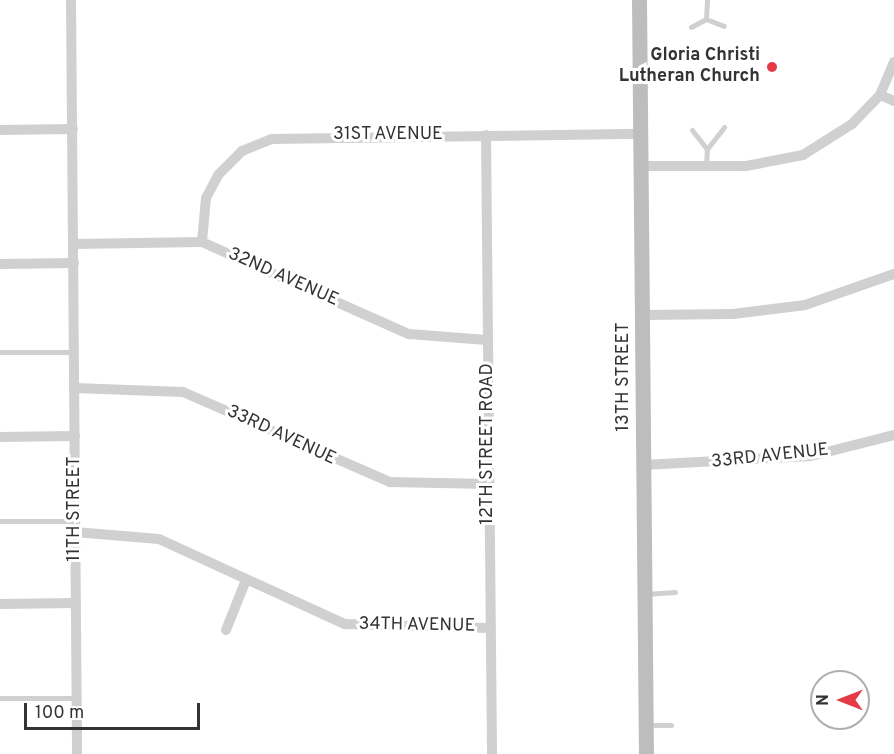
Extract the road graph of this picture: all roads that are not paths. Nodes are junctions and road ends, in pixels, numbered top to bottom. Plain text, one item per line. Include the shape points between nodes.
1 (71, 0) edge
2 (639, 0) edge
3 (707, 0) edge
4 (706, 19) junction
5 (724, 26) dead end
6 (691, 27) dead end
7 (894, 62) edge
8 (880, 95) junction
9 (894, 101) edge
10 (724, 127) dead end
11 (73, 129) junction
12 (0, 130) edge
13 (692, 130) dead end
14 (642, 134) junction
15 (486, 135) junction
16 (707, 149) junction
17 (642, 166) junction
18 (706, 166) junction
19 (201, 242) junction
20 (74, 244) junction
21 (74, 263) junction
22 (0, 264) edge
23 (894, 274) edge
24 (643, 315) junction
25 (487, 340) junction
26 (0, 352) edge
27 (74, 352) junction
28 (75, 388) junction
29 (894, 435) edge
30 (75, 436) junction
31 (0, 437) edge
32 (644, 465) junction
33 (488, 484) junction
34 (0, 521) edge
35 (75, 526) junction
36 (246, 580) junction
37 (675, 592) dead end
38 (645, 594) junction
39 (76, 603) junction
40 (0, 604) edge
41 (489, 628) junction
42 (226, 630) dead end
43 (0, 698) edge
44 (76, 698) junction
45 (646, 725) junction
46 (671, 725) dead end
47 (77, 754) edge
48 (492, 754) edge
49 (646, 754) edge

1 - 11 street
2 - 14 street, 13TH STREET
3 - 4 lane
4 - 5 lane
4 - 6 lane
7 - 8 street
8 - 9 street
8 - 18 street via 852,124 803,155 746,166
10 - 16 lane
11 - 12 street
11 - 20 street
13 - 16 lane
14 - 15 street, 31ST AVENUE
14 - 17 street, 13TH STREET
15 - 19 street, 31ST AVENUE via 271,139 242,152 218,175 206,198
15 - 25 street, 12TH STREET ROAD
16 - 18 lane
17 - 18 street
17 - 24 street, 13TH STREET
19 - 20 street, 32ND AVENUE
19 - 25 street, 32ND AVENUE via 410,334
20 - 21 street, 11TH STREET
21 - 22 street
21 - 27 street, 11TH STREET
23 - 24 street via 805,304 733,314
24 - 32 street, 13TH STREET
25 - 33 street, 12TH STREET ROAD
26 - 27 lane
27 - 28 street, 11TH STREET
28 - 30 street, 11TH STREET
28 - 33 street, 33RD AVENUE via 183,392 390,482
29 - 32 street, 33RD AVENUE via 811,456
30 - 31 street
30 - 35 street, 11TH STREET
32 - 38 street, 13TH STREET
33 - 41 street, 12TH STREET ROAD
34 - 35 lane
35 - 36 street, 34TH AVENUE via 159,539
35 - 39 street, 11TH STREET
36 - 41 street, 34TH AVENUE via 345,624
36 - 42 street
37 - 38 lane
38 - 45 street, 13TH STREET
39 - 40 street
39 - 44 street, 11TH STREET
41 - 48 street, 12TH STREET ROAD
43 - 44 lane
44 - 47 street, 11TH STREET
45 - 46 lane
45 - 49 street, 13TH STREET

